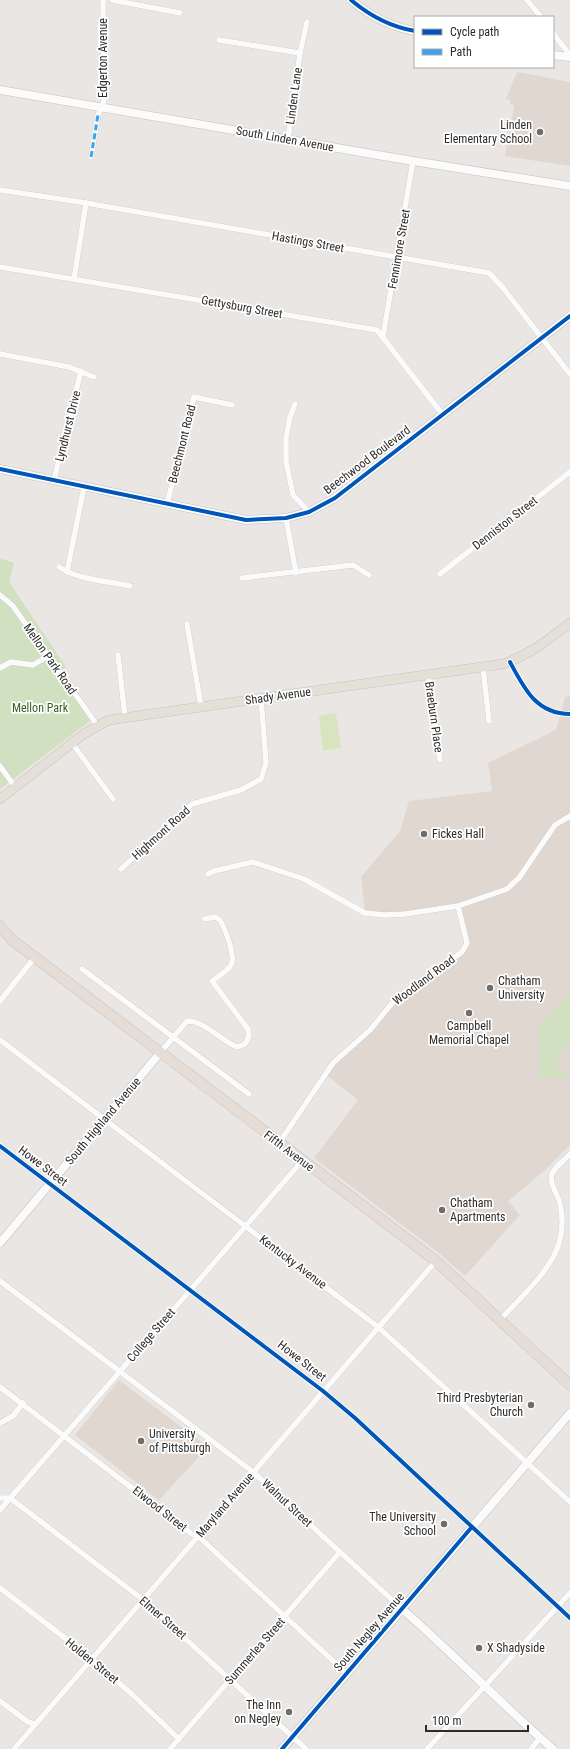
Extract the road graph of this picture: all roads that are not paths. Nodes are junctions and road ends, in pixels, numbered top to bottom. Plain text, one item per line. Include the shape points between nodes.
1 (103, 0) edge
2 (112, 0) edge
3 (351, 0) edge
4 (527, 0) edge
5 (180, 13) dead end
6 (540, 16) edge
7 (307, 22) dead end
8 (414, 31) edge
9 (554, 34) edge
10 (219, 40) dead end
11 (300, 53) junction
12 (554, 55) edge
13 (570, 56) edge
14 (0, 90) edge
15 (100, 111) junction
16 (288, 139) junction
17 (91, 157) dead end
18 (413, 161) junction
19 (570, 186) edge
20 (0, 190) edge
21 (86, 203) junction
22 (397, 257) junction
23 (0, 267) edge
24 (74, 279) junction
25 (570, 316) edge
26 (383, 336) junction
27 (541, 338) junction
28 (0, 354) edge
29 (81, 372) junction
30 (570, 374) edge
31 (94, 377) dead end
32 (295, 404) dead end
33 (232, 405) dead end
34 (443, 415) junction
35 (0, 469) edge
36 (570, 472) edge
37 (54, 480) junction
38 (84, 487) junction
39 (167, 504) junction
40 (309, 512) junction
41 (286, 518) junction
42 (60, 567) dead end
43 (66, 572) junction
44 (296, 573) junction
45 (440, 574) dead end
46 (369, 575) dead end
47 (242, 578) dead end
48 (130, 586) dead end
49 (0, 595) edge
50 (570, 623) edge
51 (188, 624) dead end
52 (118, 655) dead end
53 (48, 656) junction
54 (0, 668) edge
55 (483, 668) junction
56 (428, 675) junction
57 (261, 698) junction
58 (201, 706) junction
59 (125, 717) junction
60 (489, 722) dead end
61 (97, 725) junction
62 (72, 743) junction
63 (440, 760) dead end
64 (0, 766) edge
65 (15, 787) junction
66 (0, 799) edge
67 (113, 799) dead end
68 (570, 816) edge
69 (121, 869) dead end
70 (208, 874) dead end
71 (458, 906) junction
72 (205, 919) dead end
73 (0, 926) edge
74 (35, 957) junction
75 (82, 969) dead end
76 (0, 1001) edge
77 (173, 1037) junction
78 (0, 1040) edge
79 (160, 1053) junction
80 (249, 1094) dead end
81 (104, 1119) junction
82 (279, 1143) junction
83 (0, 1146) edge
84 (570, 1154) edge
85 (302, 1161) junction
86 (50, 1184) junction
87 (246, 1226) junction
88 (0, 1243) edge
89 (436, 1261) junction
90 (0, 1281) edge
91 (190, 1290) junction
92 (500, 1320) junction
93 (378, 1327) junction
94 (120, 1372) junction
95 (570, 1385) edge
96 (0, 1386) edge
97 (323, 1391) junction
98 (23, 1404) junction
99 (570, 1413) edge
100 (0, 1423) edge
101 (65, 1436) junction
102 (527, 1464) junction
103 (253, 1472) junction
104 (0, 1498) edge
105 (10, 1498) junction
106 (570, 1502) edge
107 (0, 1510) edge
108 (471, 1528) junction
109 (198, 1536) junction
110 (340, 1553) junction
111 (0, 1588) edge
112 (570, 1593) edge
113 (142, 1599) junction
114 (557, 1607) junction
115 (402, 1609) junction
116 (285, 1616) junction
117 (570, 1618) edge
118 (92, 1659) junction
119 (346, 1673) junction
120 (230, 1680) junction
121 (484, 1686) junction
122 (0, 1701) edge
123 (35, 1724) junction
124 (292, 1737) junction
125 (540, 1738) junction
126 (179, 1739) junction
127 (14, 1749) edge
128 (170, 1749) edge
129 (282, 1749) edge
130 (306, 1749) edge
131 (427, 1749) edge
132 (531, 1749) edge
133 (553, 1749) edge

1 - 15 street, Edgerton Avenue via 104,101
2 - 5 street
3 - 8 street via 375,17 396,27
4 - 6 street
7 - 11 street, Linden Lane
9 - 13 street
10 - 11 street, Linden Lane
11 - 16 street, Linden Lane
12 - 13 street
14 - 15 street, South Linden Avenue
15 - 16 street, South Linden Avenue
15 - 17 street, Edgerton Avenue
16 - 18 street, South Linden Avenue
18 - 19 street, South Linden Avenue
18 - 22 street, Fennimore Street
20 - 21 street, Hastings Street
21 - 22 street, Hastings Street
21 - 24 street
22 - 26 street, Fennimore Street
22 - 27 street, Hastings Street via 489,273
23 - 24 street, Gettysburg Street
24 - 26 street, Gettysburg Street via 377,330
25 - 27 street, Beechwood Boulevard
26 - 34 street, Gettysburg Street
27 - 30 street, Hastings Street
27 - 34 street, Beechwood Boulevard
28 - 29 street, Lyndhurst Drive via 69,367
29 - 31 street, Lyndhurst Drive
29 - 37 street, Lyndhurst Drive
32 - 40 street via 287,431 286,462 293,495
33 - 39 street, Beechmont Road via 194,397
34 - 40 street, Beechwood Boulevard via 335,498
35 - 37 street, Beechwood Boulevard
36 - 45 street, Denniston Street
37 - 38 street, Beechwood Boulevard
38 - 39 street, Beechwood Boulevard
38 - 43 street
39 - 41 street, Beechwood Boulevard via 246,520
40 - 41 street, Beechwood Boulevard
41 - 44 street
42 - 43 street
43 - 48 street
44 - 46 street via 352,565
44 - 47 street
49 - 53 street, Mellon Park Road via 13,606
50 - 55 main road, Shady Avenue via 523,657
51 - 58 street
52 - 59 street
53 - 54 street via 33,665 10,662
53 - 61 street, Mellon Park Road
55 - 56 main road, Shady Avenue
55 - 60 street
56 - 57 main road, Shady Avenue
56 - 63 street, Braeburn Place
57 - 58 main road, Shady Avenue
57 - 69 street, Highmont Road via 266,763 261,779 241,790 192,804
58 - 59 main road, Shady Avenue
59 - 61 main road, Shady Avenue
61 - 62 main road, Shady Avenue
62 - 65 main road, Shady Avenue
62 - 67 street
64 - 65 street
65 - 66 main road, Shady Avenue
68 - 71 street via 555,825 518,878 507,889
70 - 71 street via 253,862 304,879 365,913 405,914
71 - 82 street, Woodland Road via 467,943 462,952 393,1002 370,1030 333,1063
72 - 77 street via 220,920 233,960 231,966 212,981 248,1029 249,1036 245,1044 237,1047 194,1020 187,1021
73 - 74 highway, Fifth Avenue via 12,940
74 - 76 street
74 - 79 highway, Fifth Avenue
75 - 77 street
77 - 79 street
77 - 80 street
78 - 81 street, Kentucky Avenue
79 - 81 street, South Highland Avenue
79 - 82 highway, Fifth Avenue
81 - 86 street, South Highland Avenue
81 - 87 street, Kentucky Avenue
82 - 85 highway, Fifth Avenue
83 - 86 street, Howe Street
84 - 92 street via 552,1172 551,1179 562,1217 559,1244 544,1271
85 - 87 street, College Street
85 - 89 highway, Fifth Avenue
86 - 88 street, South Highland Avenue
86 - 91 street, Howe Street
87 - 91 street, College Street
87 - 93 street, Kentucky Avenue
89 - 92 highway, Fifth Avenue
89 - 93 street, Maryland Avenue
90 - 94 street, Walnut Street
91 - 94 street, College Street
91 - 97 street, Howe Street
92 - 95 highway, Fifth Avenue
93 - 97 street, Maryland Avenue
93 - 102 street, Kentucky Avenue
94 - 101 street, College Street
94 - 103 street, Walnut Street
96 - 98 street, Elwood Street
97 - 103 street, Maryland Avenue
97 - 108 street, Howe Street via 367,1429
98 - 100 street via 13,1416
98 - 101 street, Elwood Street
99 - 102 street, South Negley Avenue
101 - 105 street, College Street
101 - 109 street, Elwood Street via 192,1534
102 - 106 street, Kentucky Avenue
102 - 108 street, South Negley Avenue
103 - 109 street, Maryland Avenue
103 - 110 street, Walnut Street
104 - 105 street
105 - 107 street, College Street
105 - 113 street, Elmer Street
108 - 114 street, Howe Street
108 - 115 street, South Negley Avenue
109 - 113 street, Maryland Avenue
109 - 116 street, Elwood Street
110 - 115 street, Walnut Street
110 - 116 street, Summerlea Street
111 - 118 street, Holden Street
112 - 114 street
113 - 118 street, Maryland Avenue
113 - 120 street, Elmer Street
114 - 117 street, Howe Street
114 - 121 street
115 - 119 street, South Negley Avenue
115 - 121 street, Walnut Street
116 - 119 street, Elwood Street
116 - 120 street, Summerlea Street
118 - 123 street, Maryland Avenue
118 - 126 street, Holden Street
119 - 124 street, South Negley Avenue
120 - 124 street, Elmer Street
120 - 126 street, Summerlea Street
121 - 125 street, Walnut Street
121 - 131 street
122 - 123 street via 28,1722
123 - 127 street, Maryland Avenue
124 - 129 street, South Negley Avenue
124 - 130 street, Elmer Street
125 - 132 street
125 - 133 street, Walnut Street
126 - 128 street, Summerlea Street

